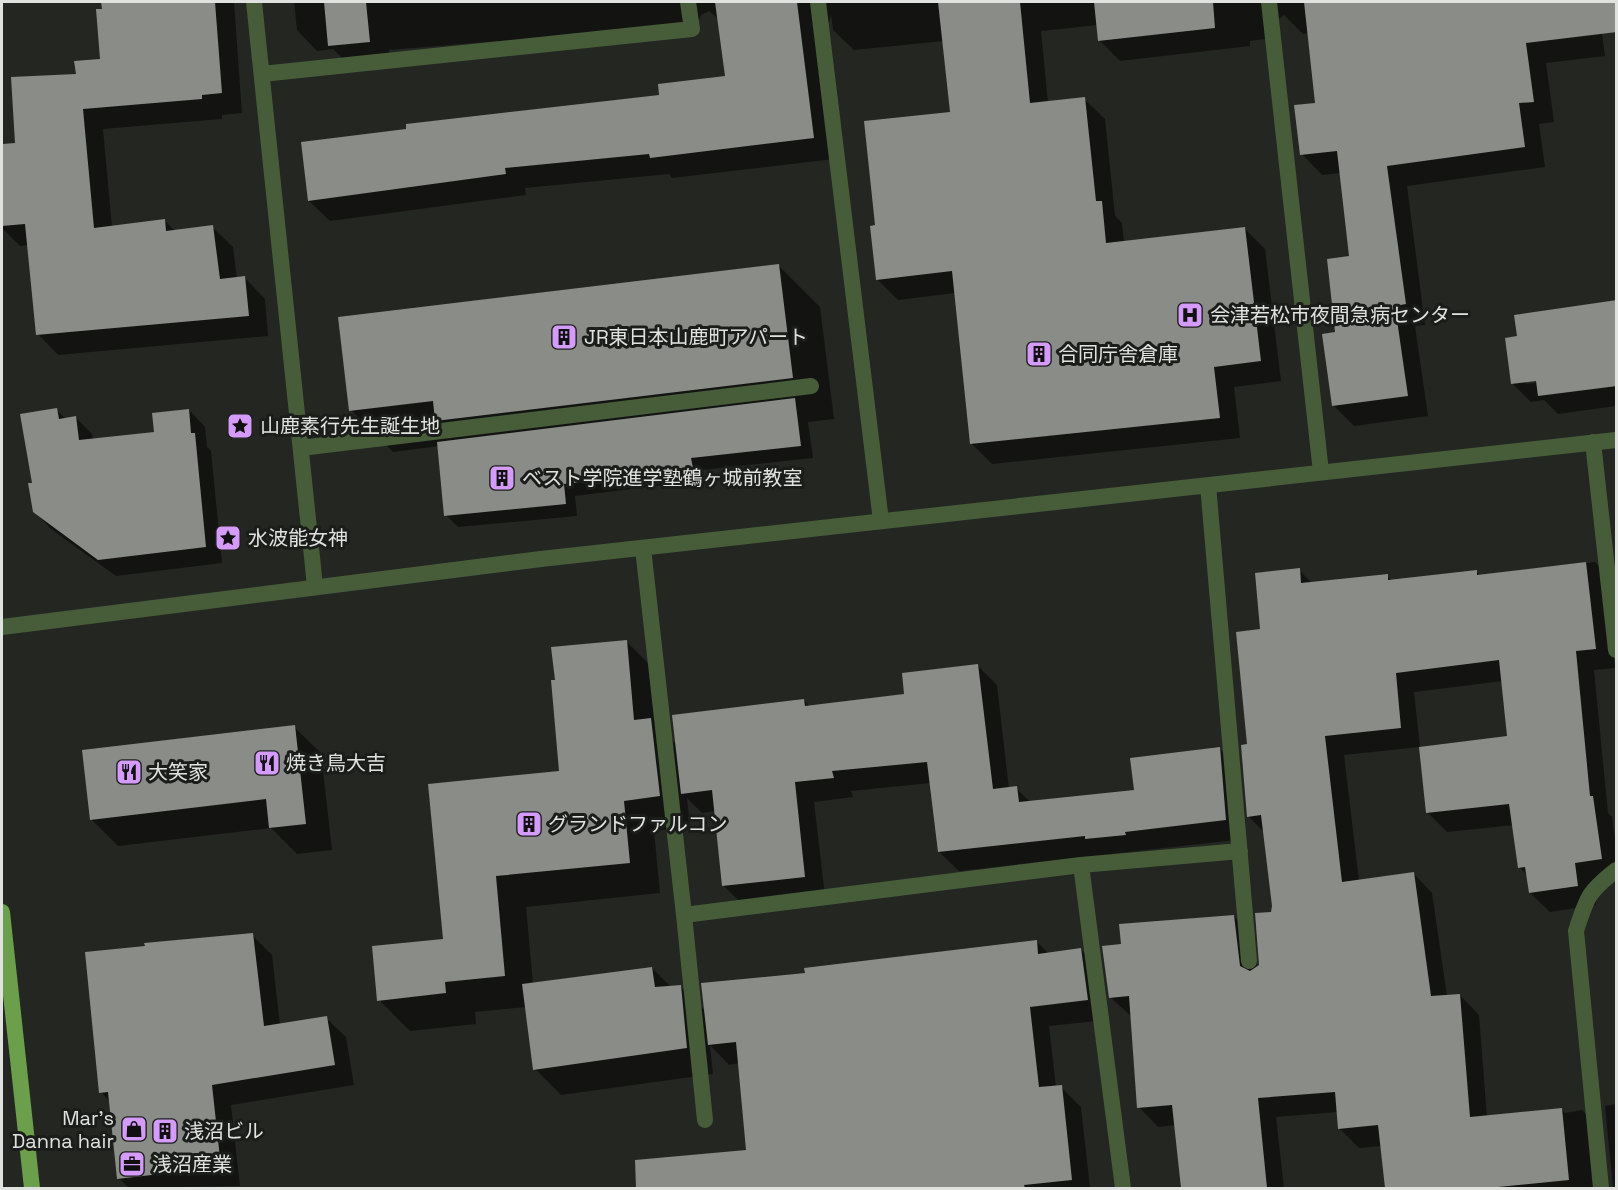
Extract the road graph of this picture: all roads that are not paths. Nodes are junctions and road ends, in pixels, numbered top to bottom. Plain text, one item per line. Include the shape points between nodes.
1 (254, 2) edge
2 (688, 2) edge
3 (818, 2) edge
4 (1269, 2) edge
5 (262, 74) junction
6 (811, 386) dead end
7 (1617, 440) edge
8 (1593, 442) junction
9 (301, 447) junction
10 (1321, 472) junction
11 (1208, 485) junction
12 (880, 521) junction
13 (643, 548) junction
14 (315, 586) junction
15 (2, 627) edge
16 (1617, 650) edge
17 (1240, 851) junction
18 (1081, 865) junction
19 (1617, 870) edge
20 (2, 912) edge
21 (684, 915) junction
22 (1250, 961) dead end
23 (705, 1120) dead end
24 (32, 1188) edge
25 (1123, 1188) edge
26 (1601, 1188) edge

1 - 5 street
2 - 5 street via 692,29
3 - 12 street
4 - 10 street
5 - 9 street
6 - 9 street
7 - 8 street
8 - 10 street
8 - 16 street
9 - 14 street
10 - 11 street
11 - 12 street
11 - 17 street
12 - 13 street
13 - 14 street
13 - 21 street
14 - 15 street
17 - 18 street
17 - 22 street
18 - 21 street
18 - 25 street
19 - 26 street via 1595,887 1583,905 1576,930
20 - 24 highway
21 - 23 street

